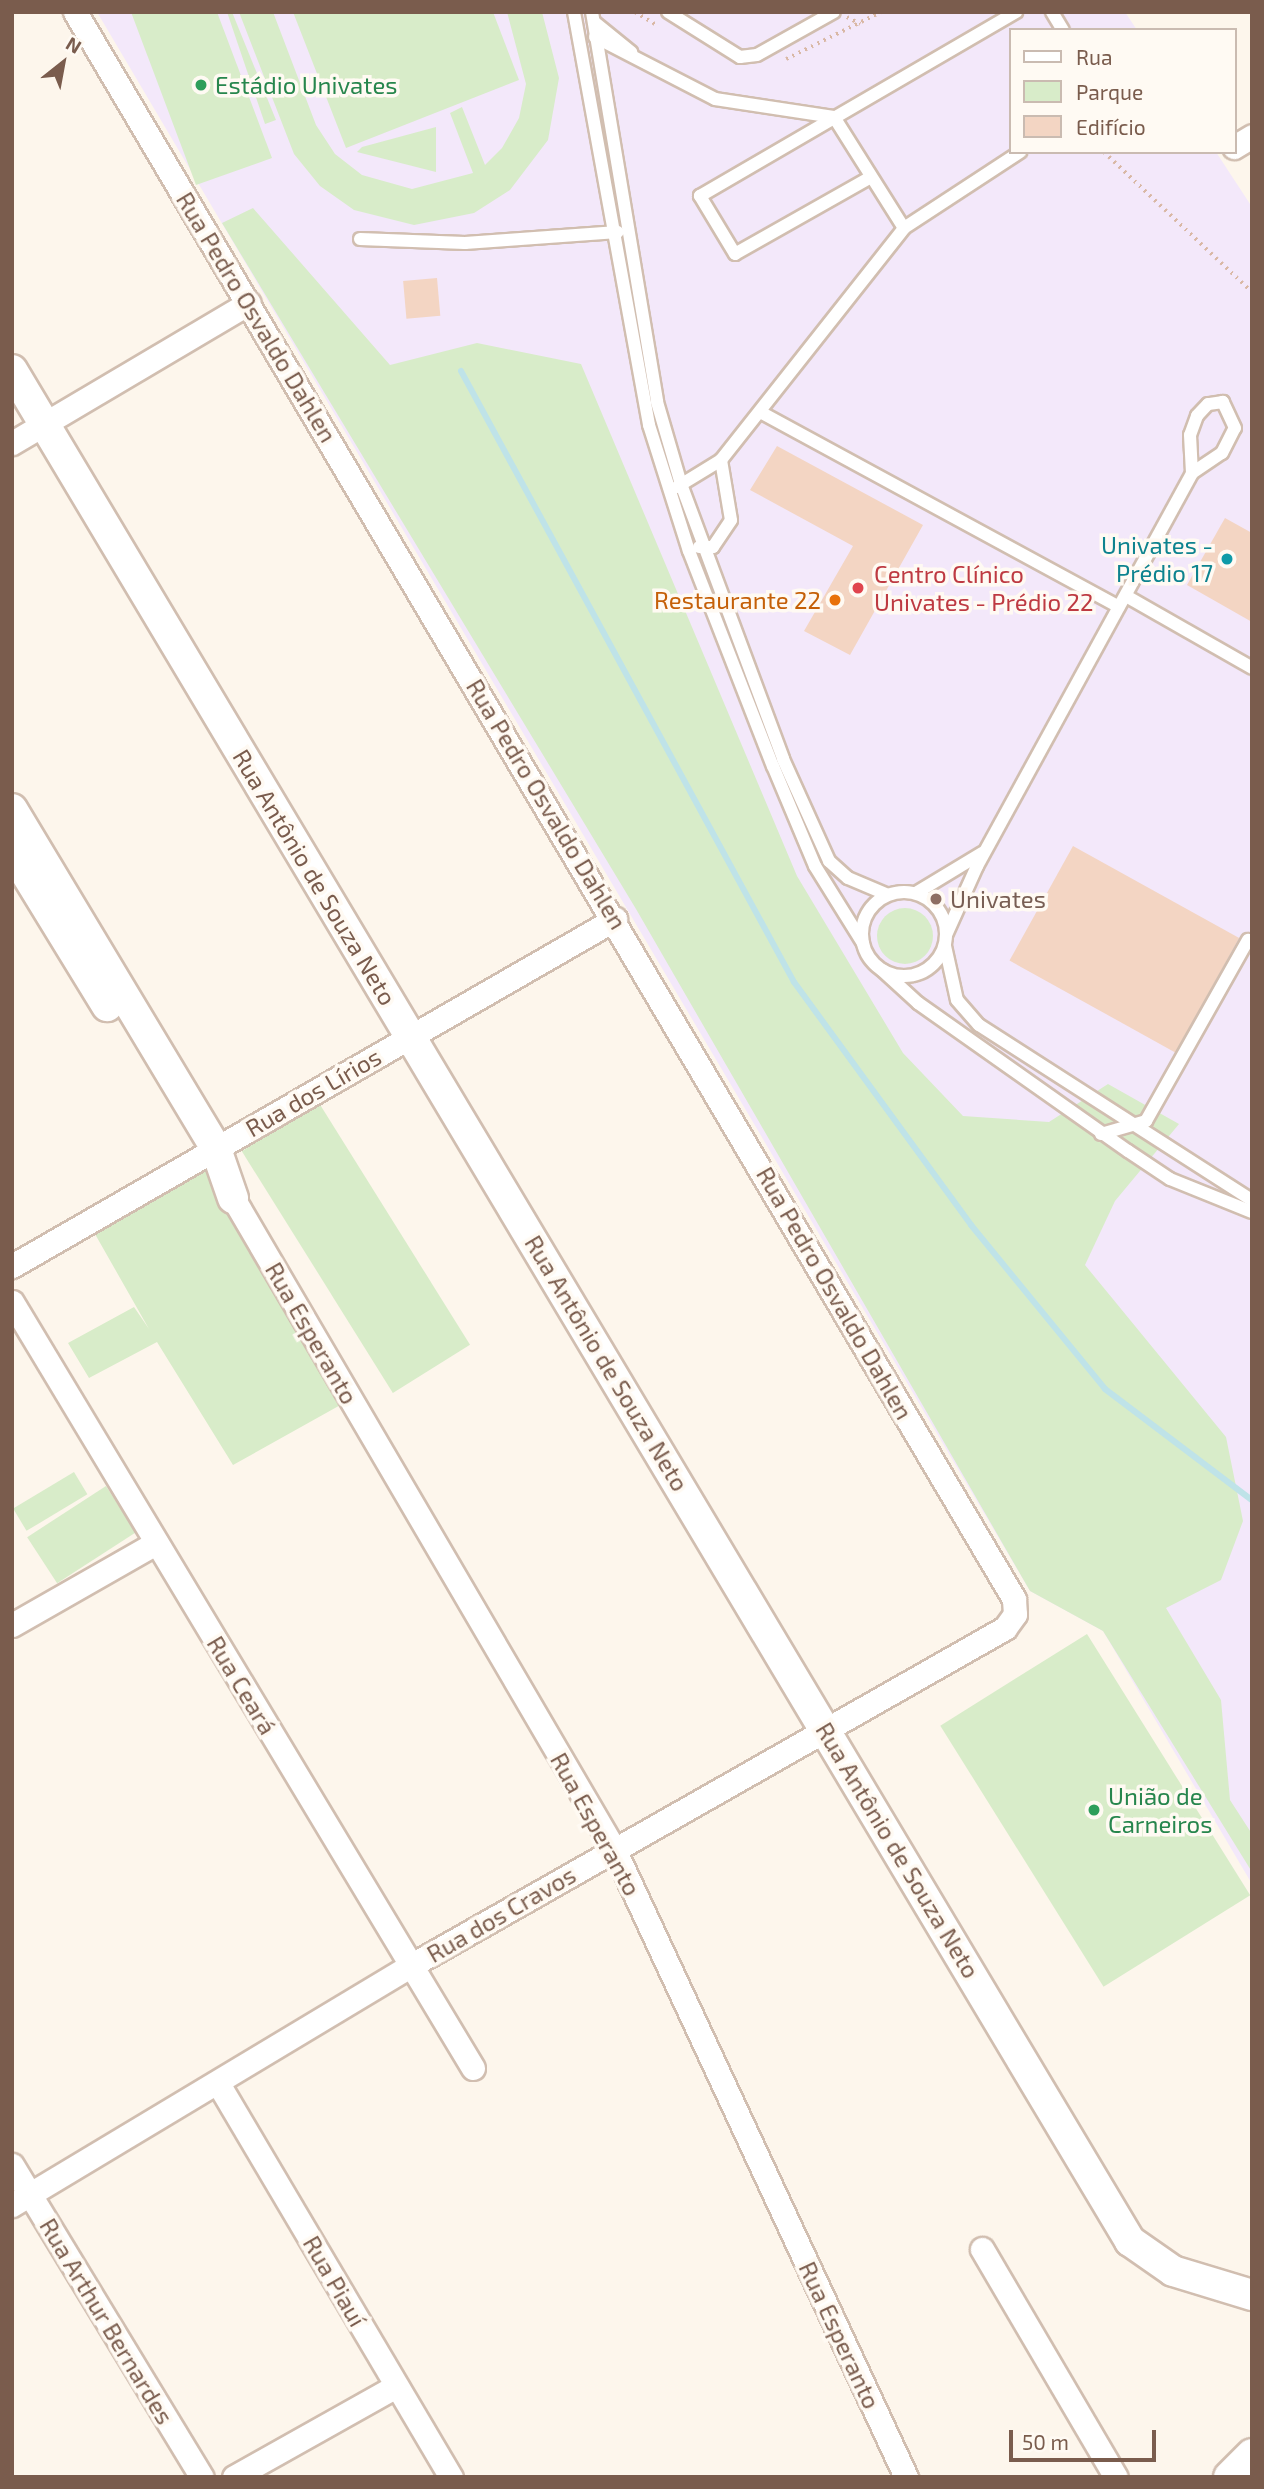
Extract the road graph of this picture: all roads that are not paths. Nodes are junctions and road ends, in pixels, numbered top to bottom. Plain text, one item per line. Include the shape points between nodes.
1 (75, 12) edge
2 (574, 12) edge
3 (582, 12) edge
4 (668, 12) edge
5 (834, 12) edge
6 (1016, 12) edge
7 (1052, 12) edge
8 (593, 17) edge
9 (1062, 28) edge
10 (598, 41) junction
11 (642, 62) junction
12 (834, 117) junction
13 (1252, 136) edge
14 (1236, 146) edge
15 (1017, 154) edge
16 (871, 177) junction
17 (904, 228) junction
18 (611, 232) junction
19 (625, 233) junction
20 (360, 239) dead end
21 (249, 303) junction
22 (12, 370) edge
23 (762, 413) junction
24 (44, 424) junction
25 (12, 443) edge
26 (721, 460) junction
27 (1192, 473) junction
28 (677, 486) junction
29 (684, 536) junction
30 (706, 548) junction
31 (1122, 601) junction
32 (1252, 668) edge
33 (12, 809) edge
34 (12, 851) edge
35 (985, 851) junction
36 (916, 893) junction
37 (887, 895) junction
38 (615, 919) junction
39 (1248, 940) dead end
40 (946, 941) junction
41 (863, 943) junction
42 (84, 946) junction
43 (881, 970) junction
44 (409, 1035) junction
45 (1133, 1128) junction
46 (1101, 1134) junction
47 (207, 1154) junction
48 (233, 1198) joint
49 (1252, 1200) edge
50 (1252, 1212) edge
51 (12, 1266) edge
52 (12, 1302) edge
53 (156, 1543) junction
54 (1014, 1599) joint
55 (12, 1625) edge
56 (827, 1729) junction
57 (614, 1849) junction
58 (412, 1965) junction
59 (473, 2068) dead end
60 (219, 2085) junction
61 (12, 2165) edge
62 (21, 2200) edge
63 (982, 2249) dead end
64 (1252, 2295) edge
65 (396, 2386) junction
66 (1252, 2455) edge
67 (202, 2477) edge
68 (234, 2477) edge
69 (451, 2477) edge
70 (906, 2477) edge
71 (1116, 2477) edge
72 (1230, 2477) edge

1 - 21 street, Rua Pedro Osvaldo Dahlen
2 - 18 lane via 594,99
3 - 10 lane
4 - 5 lane via 746,57
6 - 12 lane
7 - 9 lane
8 - 10 lane
8 - 11 lane
10 - 11 lane
10 - 19 lane
11 - 12 lane via 715,99
12 - 16 lane
12 - 16 lane via 700,196 735,254
13 - 14 street
15 - 17 lane
16 - 17 lane
17 - 23 lane
18 - 19 lane
18 - 20 lane via 465,243
18 - 28 lane via 649,425
19 - 28 lane
21 - 24 street
21 - 38 street, Rua Pedro Osvaldo Dahlen
22 - 24 street, Rua Antônio de Souza Neto
23 - 26 lane
23 - 31 lane
24 - 25 street
24 - 44 street, Rua Antônio de Souza Neto
26 - 28 lane
26 - 30 lane via 731,520 723,537
27 - 27 lane via 1222,453 1235,428 1223,402 1208,404 1197,416 1190,436
27 - 31 lane
28 - 29 lane
28 - 30 lane
29 - 30 lane
29 - 41 lane via 815,866
30 - 37 lane via 783,759 829,861 848,878
31 - 32 lane
31 - 35 lane
33 - 42 street, Rua Esperanto
34 - 42 street, Rua Esperanto
35 - 36 lane
35 - 40 lane
36 - 37 lane
36 - 40 lane via 942,914
37 - 41 lane via 868,911
38 - 44 street, Rua dos Lírios
38 - 54 street, Rua Pedro Osvaldo Dahlen
39 - 45 lane via 1146,1121
40 - 43 lane via 924,971 903,976
40 - 45 lane via 957,1000 979,1025
41 - 43 lane
42 - 47 street, Rua Esperanto
43 - 46 lane
44 - 47 street, Rua dos Lírios
44 - 56 street, Rua Antônio de Souza Neto
45 - 46 lane
45 - 49 lane
46 - 50 lane via 1170,1179
47 - 48 street, Rua Esperanto
47 - 51 street, Rua dos Lírios
48 - 57 street, Rua Esperanto
52 - 53 street, Rua Ceará
53 - 55 street
53 - 58 street, Rua Ceará
54 - 56 street, Rua dos Cravos via 1015,1614 1005,1628
56 - 57 street, Rua dos Cravos
56 - 64 street, Rua Antônio de Souza Neto via 1130,2241 1172,2270
57 - 58 street, Rua dos Cravos
57 - 70 street, Rua Esperanto
58 - 59 street, Rua Ceará
58 - 60 street, Rua dos Cravos
60 - 62 street, Rua dos Cravos
60 - 65 street, Rua Piauí
61 - 62 street, Rua Arthur Bernardes
62 - 67 street, Rua Arthur Bernardes
63 - 71 street
65 - 68 street
65 - 69 street, Rua Piauí
66 - 72 main road

